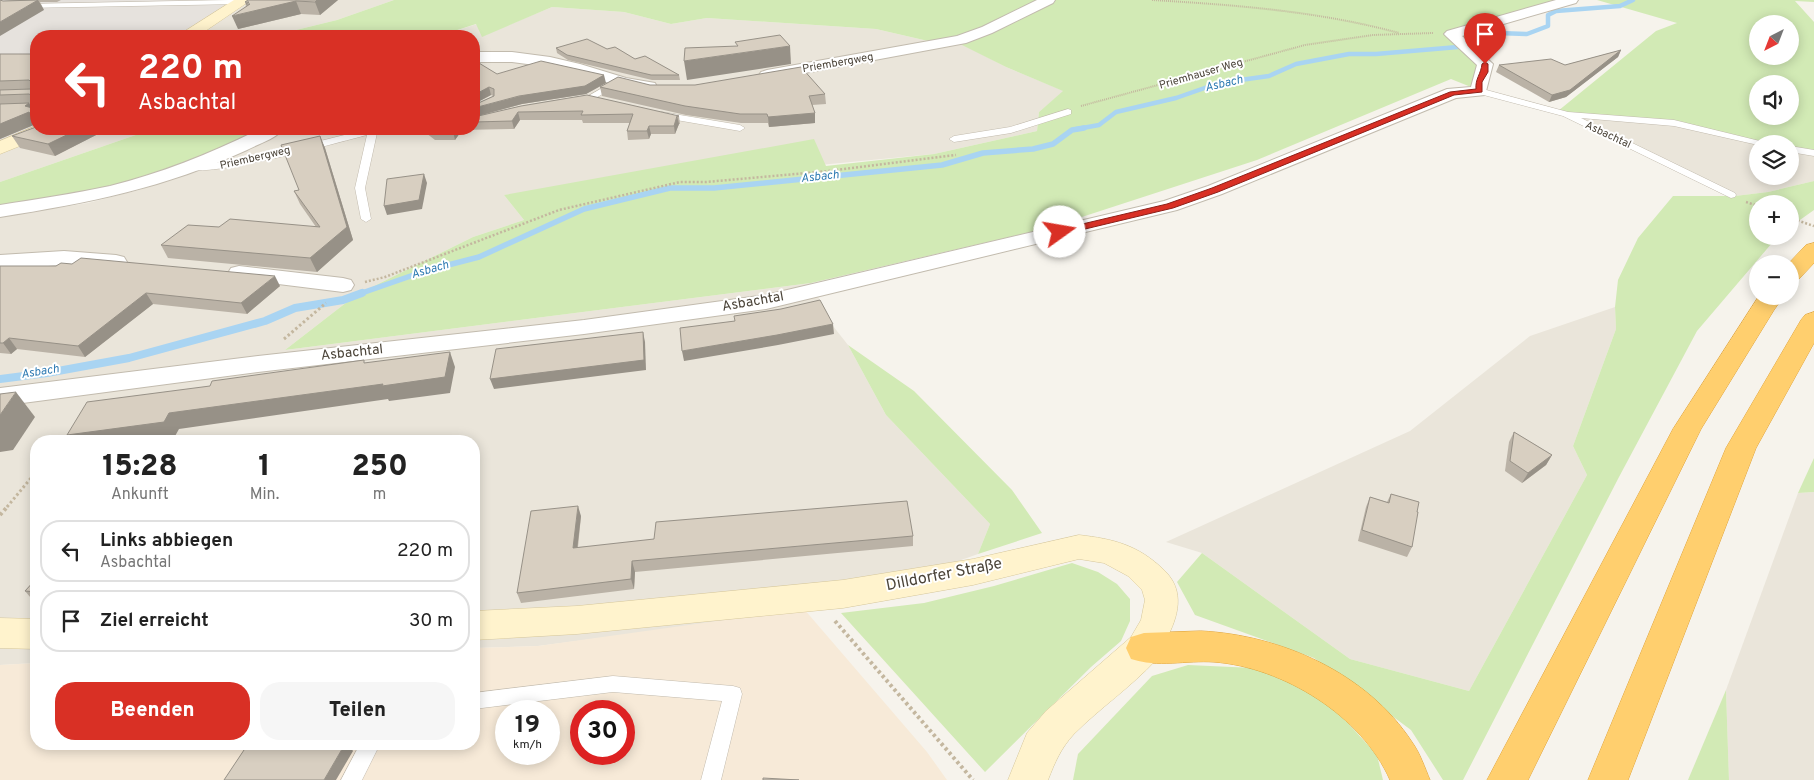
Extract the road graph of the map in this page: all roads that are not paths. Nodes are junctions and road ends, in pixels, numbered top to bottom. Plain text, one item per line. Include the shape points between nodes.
1 (1048, 0) edge
2 (1571, 0) edge
3 (243, 1) edge
4 (18, 6) edge
5 (197, 30) edge
6 (480, 57) edge
7 (752, 78) edge
8 (619, 82) junction
9 (663, 88) edge
10 (1480, 91) junction
11 (606, 102) edge
12 (649, 111) edge
13 (1068, 112) road end
14 (1566, 114) junction
15 (740, 128) edge
16 (31, 135) edge
17 (263, 135) edge
18 (356, 135) edge
19 (376, 135) edge
20 (954, 139) dead end
21 (1749, 140) edge
22 (0, 148) edge
23 (1799, 150) edge
24 (1814, 153) edge
25 (187, 167) junction
26 (1732, 196) dead end
27 (0, 211) edge
28 (366, 219) dead end
29 (0, 262) edge
30 (141, 264) edge
31 (217, 271) edge
32 (343, 285) road end
33 (1765, 305) edge
34 (1814, 320) edge
35 (0, 397) edge
36 (480, 626) edge
37 (0, 633) edge
38 (30, 634) edge
39 (1144, 648) junction
40 (480, 699) edge
41 (367, 750) edge
42 (351, 780) edge
43 (711, 780) edge
44 (1028, 780) edge
45 (1410, 780) edge
46 (1508, 780) edge
47 (1608, 780) edge

1 - 7 street, Priembergweg via 961,40
2 - 10 street via 1460,41 1485,64 1485,72 1479,82
3 - 4 lane
3 - 5 main road
6 - 8 street via 550,62
8 - 9 street
8 - 11 lane via 585,98
10 - 14 lane, Asbachtal
10 - 35 street, Asbachtal via 1452,93 1170,206 775,300 584,327
12 - 15 lane
13 - 20 lane via 1011,130
14 - 21 lane via 1674,123
14 - 26 lane, Asbachtal
16 - 22 main road
17 - 25 street, Priembergweg
18 - 25 lane, Priembergweg via 233,164
19 - 28 lane via 360,188
23 - 24 lane
25 - 27 street, Priembergweg via 92,196
29 - 30 street via 64,258
31 - 32 street
33 - 46 highway via 1687,429
34 - 47 highway via 1742,448
36 - 39 main road, Dilldorfer Straße via 577,620 843,594 973,572 1079,547 1111,551 1140,567 1156,584 1162,600 1158,621
37 - 38 main road
39 - 44 main road, Dilldorfer Straße via 1060,723 1042,746
39 - 45 highway via 1197,645 1237,649 1298,669 1334,689 1368,717 1395,749
40 - 43 lane via 613,684 734,694
41 - 42 lane

